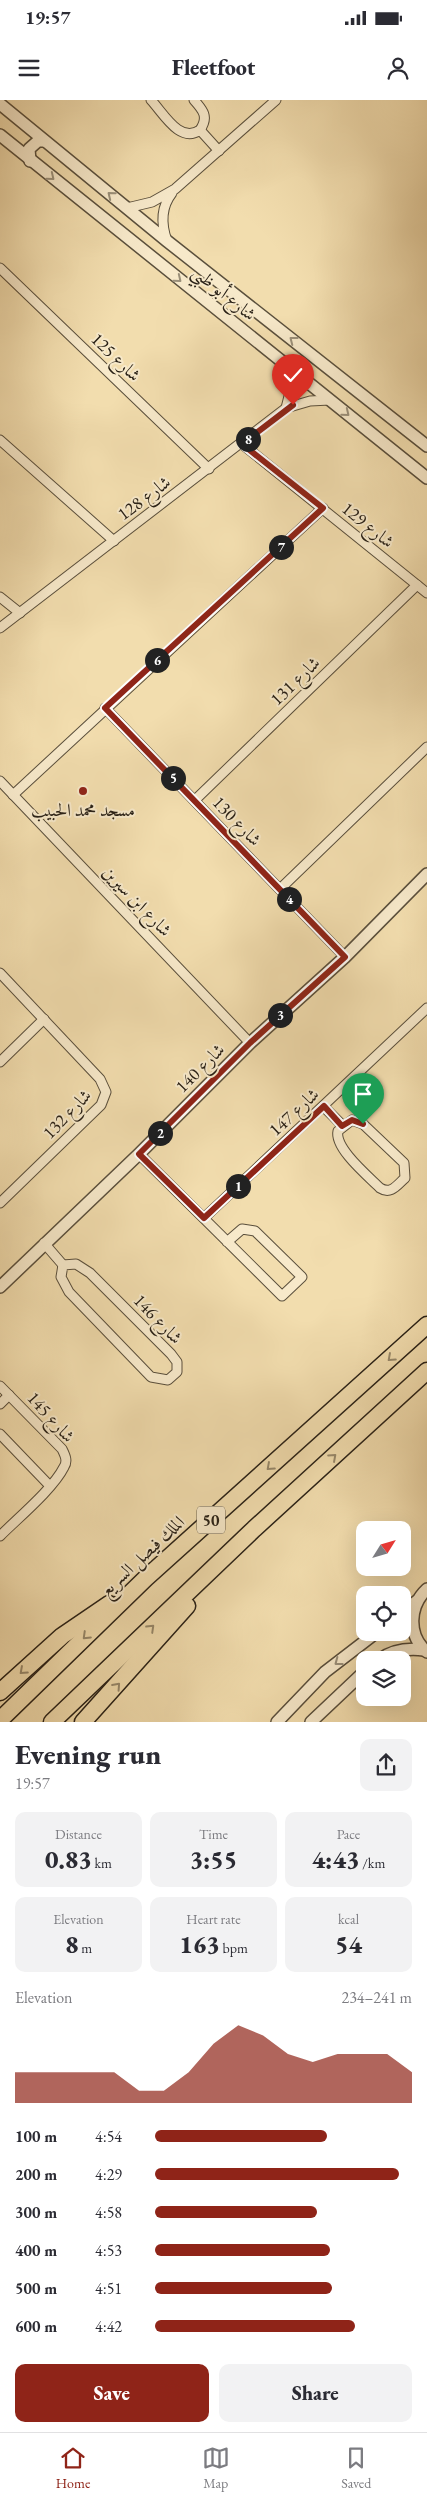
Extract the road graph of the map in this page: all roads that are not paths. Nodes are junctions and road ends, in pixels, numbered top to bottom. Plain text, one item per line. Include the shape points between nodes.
1 (151, 100) edge
2 (194, 100) edge
3 (276, 100) edge
4 (0, 104) edge
5 (200, 130) junction
6 (0, 135) edge
7 (44, 141) junction
8 (219, 151) junction
9 (30, 161) junction
10 (175, 188) junction
11 (127, 208) junction
12 (168, 241) junction
13 (0, 268) edge
14 (288, 366) junction
15 (330, 400) junction
16 (286, 408) junction
17 (0, 440) edge
18 (242, 444) junction
19 (427, 446) edge
20 (209, 469) junction
21 (427, 478) edge
22 (323, 508) junction
23 (114, 541) junction
24 (417, 585) junction
25 (427, 593) edge
26 (0, 597) edge
27 (20, 613) junction
28 (0, 628) edge
29 (105, 708) junction
30 (427, 747) edge
31 (0, 781) edge
32 (13, 795) junction
33 (195, 800) junction
34 (427, 874) edge
35 (280, 889) junction
36 (345, 957) junction
37 (0, 973) edge
38 (427, 1008) edge
39 (44, 1020) junction
40 (250, 1043) junction
41 (0, 1062) edge
42 (324, 1106) junction
43 (342, 1126) junction
44 (139, 1154) junction
45 (0, 1203) edge
46 (204, 1218) junction
47 (228, 1242) junction
48 (44, 1243) junction
49 (63, 1265) junction
50 (0, 1287) edge
51 (427, 1325) edge
52 (427, 1371) edge
53 (0, 1386) edge
54 (9, 1395) junction
55 (0, 1404) edge
56 (0, 1434) edge
57 (50, 1485) junction
58 (254, 1529) junction
59 (0, 1536) edge
60 (146, 1578) junction
61 (427, 1589) edge
62 (417, 1601) junction
63 (411, 1605) edge
64 (365, 1641) edge
65 (398, 1651) edge
66 (426, 1651) edge
67 (356, 1680) edge
68 (0, 1692) edge
69 (0, 1720) edge
70 (52, 1722) edge
71 (83, 1722) edge
72 (277, 1722) edge
73 (311, 1722) edge

1 - 5 street via 181,133 189,135
2 - 5 street via 205,114
3 - 8 street
4 - 7 street, شارع أبو ظبي
5 - 8 street
6 - 9 street, شارع أبو ظبي
7 - 9 street via 38,141 29,149
11 -> 7 street, شارع أبو ظبي
8 - 10 street
9 -> 14 street, شارع أبو ظبي
10 - 11 street via 152,202
10 - 12 street via 163,213
11 - 12 street, شارع أبو ظبي
19 -> 12 street, شارع أبو ظبي
13 - 20 street, شارع 125
14 - 15 street, شارع أبو ظبي
14 - 16 street via 291,388
15 - 16 street, شارع 128 via 310,400
15 -> 21 street, شارع أبو ظبي
16 - 18 street, شارع 128
17 - 23 street
18 - 20 street, شارع 128
18 - 22 street, شارع 129
20 - 23 street, شارع 128
22 - 24 street, شارع 129
22 - 29 street
23 - 27 street, شارع 128
24 - 25 street, شارع 129
24 - 33 street, شارع 131
26 - 27 street
27 - 28 street, شارع 128
29 - 32 street
29 - 33 street, شارع 130
30 - 35 street
31 - 32 street, شارع ابن سيرين
32 - 40 street, شارع ابن سيرين
33 - 35 street, شارع 130
34 - 36 street, شارع 140
35 - 36 street, شارع 130
36 - 40 street, شارع 140
37 - 39 street, شارع 132
38 - 42 street, شارع 147
39 - 41 street
39 - 45 street, شارع 132 via 103,1082 106,1097 102,1105
40 - 44 street, شارع 140
42 - 43 street
42 - 46 street, شارع 147
43 - 43 street via 337,1134 342,1148 380,1188 392,1190 406,1174 404,1164 363,1124 352,1120
44 - 46 street
44 - 48 street, شارع 140
46 - 47 street
47 - 47 street via 282,1296 302,1277 254,1231 242,1229
48 - 49 street
48 - 50 street, شارع 140
49 - 49 street, شارع 146 via 61,1277 69,1292 151,1377 168,1380 177,1372 171,1354 90,1273 76,1264
51 -> 60 highway, الملك فيصل السريع / 50
58 -> 52 highway, 50
53 - 54 street, شارع 145
54 - 55 street, شارع 145
54 - 57 street, شارع 145 via 62,1449 65,1467
56 - 57 street
57 - 59 street, شارع 145
70 -> 58 highway, 50
71 -> 58 highway
60 -> 68 highway via 62,1636
60 -> 69 highway, الملك فيصل السريع / 50
61 - 62 street
62 - 63 street
62 - 66 street via 413,1627
64 -> 72 street via 325,1672
65 - 66 street
67 - 73 street

